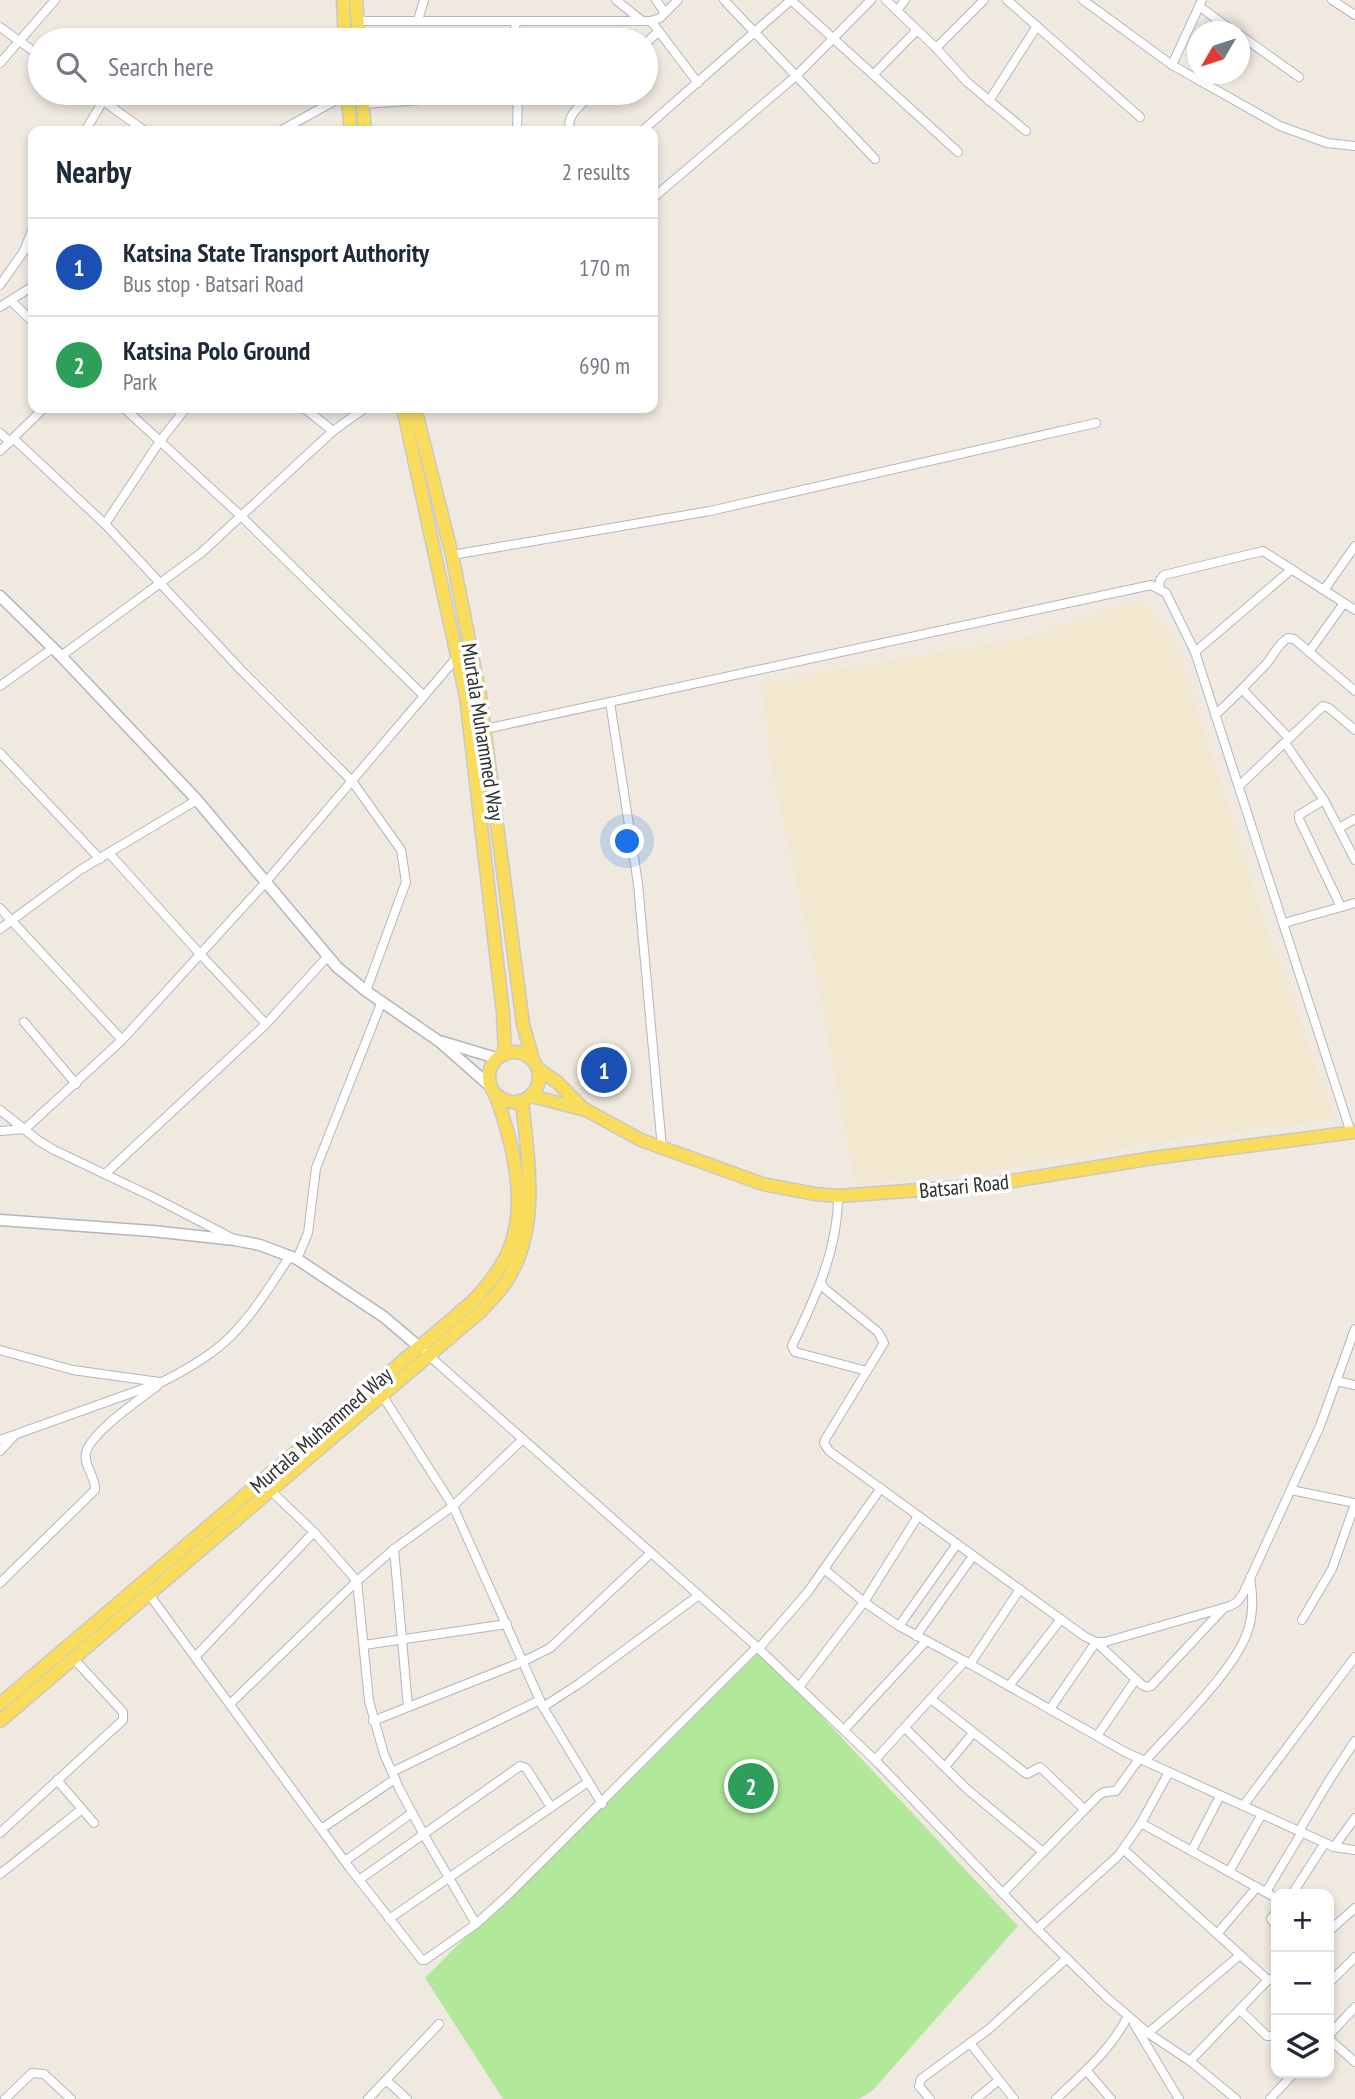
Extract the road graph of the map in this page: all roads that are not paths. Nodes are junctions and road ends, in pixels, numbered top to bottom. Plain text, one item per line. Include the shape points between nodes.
1 (55, 0) edge
2 (343, 0) edge
3 (356, 0) edge
4 (424, 0) edge
5 (616, 0) edge
6 (656, 0) edge
7 (678, 0) edge
8 (724, 0) edge
9 (791, 0) edge
10 (871, 0) edge
11 (886, 0) edge
12 (905, 0) edge
13 (984, 0) edge
14 (1007, 0) edge
15 (1083, 0) edge
16 (1332, 0) edge
17 (1200, 3) edge
18 (897, 11) junction
19 (665, 12) junction
20 (1355, 15) edge
21 (418, 20) junction
22 (641, 20) junction
23 (651, 20) junction
24 (358, 21) junction
25 (515, 21) junction
26 (1221, 21) edge
27 (1037, 26) junction
28 (0, 27) edge
29 (31, 28) edge
30 (344, 28) edge
31 (358, 28) edge
32 (515, 28) edge
33 (657, 28) edge
34 (918, 30) junction
35 (659, 31) edge
36 (28, 32) edge
37 (755, 32) junction
38 (834, 39) junction
39 (20, 41) junction
40 (1250, 42) edge
41 (28, 47) edge
42 (936, 48) junction
43 (0, 63) edge
44 (1172, 65) junction
45 (873, 75) junction
46 (796, 76) junction
47 (1299, 77) dead end
48 (698, 83) junction
49 (989, 101) junction
50 (101, 105) edge
51 (109, 105) edge
52 (327, 105) edge
53 (348, 105) edge
54 (363, 105) edge
55 (517, 105) edge
56 (582, 105) edge
57 (1140, 117) dead end
58 (88, 126) edge
59 (138, 126) edge
60 (289, 126) edge
61 (350, 126) edge
62 (365, 126) edge
63 (517, 126) edge
64 (569, 126) edge
65 (648, 126) edge
66 (1026, 131) dead end
67 (1355, 146) edge
68 (958, 152) dead end
69 (875, 159) dead end
70 (658, 194) edge
71 (28, 241) edge
72 (0, 285) edge
73 (28, 289) edge
74 (11, 301) junction
75 (0, 307) edge
76 (28, 317) edge
77 (39, 413) edge
78 (129, 413) edge
79 (182, 413) edge
80 (310, 413) edge
81 (358, 413) edge
82 (404, 413) edge
83 (416, 413) edge
84 (1097, 423) dead end
85 (333, 431) junction
86 (0, 433) edge
87 (12, 441) junction
88 (160, 441) junction
89 (0, 451) edge
90 (242, 517) junction
91 (105, 524) junction
92 (1355, 545) edge
93 (452, 555) junction
94 (1292, 569) junction
95 (161, 583) junction
96 (1159, 588) junction
97 (1324, 590) junction
98 (0, 596) edge
99 (1344, 603) junction
100 (1355, 610) edge
101 (57, 652) junction
102 (1195, 652) junction
103 (1309, 652) junction
104 (458, 656) junction
105 (0, 686) edge
106 (1243, 690) junction
107 (1355, 691) edge
108 (424, 696) junction
109 (610, 702) junction
110 (1215, 715) junction
111 (485, 729) junction
112 (1355, 730) edge
113 (1287, 741) junction
114 (0, 753) edge
115 (352, 781) junction
116 (1239, 786) junction
117 (197, 800) junction
118 (1324, 800) junction
119 (1355, 819) edge
120 (1339, 828) junction
121 (109, 853) junction
122 (100, 859) junction
123 (1355, 860) edge
124 (265, 883) junction
125 (1355, 903) edge
126 (1341, 907) junction
127 (0, 908) edge
128 (12, 920) junction
129 (1284, 923) junction
130 (0, 929) edge
131 (200, 954) junction
132 (327, 957) junction
133 (366, 991) junction
134 (382, 1000) junction
135 (24, 1023) dead end
136 (266, 1024) junction
137 (122, 1040) junction
138 (440, 1042) junction
139 (501, 1056) junction
140 (535, 1064) junction
141 (76, 1084) junction
142 (492, 1090) junction
143 (527, 1099) junction
144 (0, 1110) edge
145 (586, 1110) junction
146 (25, 1129) junction
147 (0, 1131) edge
148 (1353, 1133) edge
149 (662, 1148) junction
150 (104, 1174) junction
151 (838, 1196) junction
152 (0, 1220) edge
153 (235, 1240) junction
154 (294, 1258) junction
155 (821, 1283) junction
156 (1354, 1333) edge
157 (418, 1346) junction
158 (0, 1350) edge
159 (428, 1356) junction
160 (867, 1371) junction
161 (1336, 1381) junction
162 (162, 1382) junction
163 (1355, 1385) edge
164 (382, 1395) junction
165 (16, 1434) junction
166 (0, 1440) edge
167 (523, 1440) junction
168 (0, 1451) edge
169 (881, 1488) junction
170 (1291, 1490) junction
171 (271, 1491) junction
172 (1355, 1503) edge
173 (453, 1506) junction
174 (918, 1516) junction
175 (314, 1532) junction
176 (957, 1544) junction
177 (394, 1549) junction
178 (651, 1553) junction
179 (973, 1556) junction
180 (824, 1569) junction
181 (1250, 1578) junction
182 (357, 1581) junction
183 (0, 1583) edge
184 (1020, 1589) junction
185 (148, 1593) junction
186 (699, 1595) junction
187 (864, 1602) junction
188 (1224, 1608) junction
189 (1061, 1619) junction
190 (1302, 1620) dead end
191 (507, 1623) junction
192 (899, 1626) junction
193 (916, 1636) junction
194 (403, 1639) junction
195 (926, 1641) junction
196 (1096, 1643) junction
197 (364, 1645) junction
198 (758, 1647) junction
199 (196, 1656) junction
200 (1355, 1657) edge
201 (73, 1658) junction
202 (522, 1662) junction
203 (968, 1663) junction
204 (1136, 1679) junction
205 (1009, 1686) junction
206 (799, 1687) junction
207 (931, 1699) junction
208 (231, 1703) junction
209 (541, 1703) junction
210 (0, 1704) edge
211 (408, 1707) junction
212 (1050, 1709) junction
213 (0, 1721) edge
214 (373, 1721) junction
215 (905, 1728) junction
216 (844, 1730) junction
217 (973, 1733) junction
218 (1097, 1736) junction
219 (1355, 1741) edge
220 (875, 1760) junction
221 (1142, 1760) junction
222 (945, 1768) junction
223 (1169, 1772) junction
224 (393, 1776) junction
225 (57, 1780) junction
226 (589, 1782) junction
227 (1220, 1796) junction
228 (602, 1804) junction
229 (1243, 1806) junction
230 (551, 1807) junction
231 (82, 1809) junction
232 (1084, 1809) junction
233 (412, 1813) junction
234 (1262, 1814) junction
235 (1355, 1818) edge
236 (94, 1823) dead end
237 (1141, 1823) junction
238 (321, 1829) junction
239 (1301, 1832) junction
240 (0, 1833) edge
241 (424, 1835) junction
242 (1325, 1843) junction
243 (1334, 1847) junction
244 (1123, 1849) junction
245 (1192, 1850) junction
246 (1355, 1850) edge
247 (1043, 1852) junction
248 (345, 1861) junction
249 (1229, 1872) junction
250 (0, 1874) edge
251 (449, 1878) junction
252 (359, 1880) junction
253 (1257, 1887) junction
254 (1295, 1889) edge
255 (1266, 1892) junction
256 (1003, 1893) junction
257 (1271, 1895) edge
258 (1355, 1908) edge
259 (388, 1919) junction
260 (476, 1924) junction
261 (1334, 1927) edge
262 (1037, 1929) junction
263 (1217, 1934) junction
264 (1240, 1955) junction
265 (1355, 1957) edge
266 (1067, 1958) junction
267 (1271, 1978) edge
268 (1334, 1978) edge
269 (1271, 1980) edge
270 (1355, 2007) edge
271 (1240, 2010) junction
272 (1128, 2016) junction
273 (439, 2024) dead end
274 (1334, 2031) edge
275 (1149, 2033) junction
276 (1271, 2036) edge
277 (1334, 2042) edge
278 (970, 2043) junction
279 (1190, 2061) junction
280 (1355, 2062) edge
281 (1086, 2070) junction
282 (1289, 2078) edge
283 (386, 2080) junction
284 (999, 2080) junction
285 (1060, 2097) edge
286 (5, 2099) edge
287 (71, 2099) edge
288 (368, 2099) edge
289 (407, 2099) edge
290 (930, 2099) edge
291 (976, 2099) edge
292 (1014, 2099) edge
293 (1111, 2099) edge
294 (1179, 2099) edge
295 (1236, 2099) edge
296 (1270, 2099) edge

1 - 29 street
2 - 30 main road
3 - 24 main road
4 - 21 street
5 - 22 street
6 - 19 street
7 - 19 street
8 - 37 street
9 - 37 street
9 - 38 street
10 - 38 street
11 - 18 street
12 - 18 street
13 - 42 street
14 - 27 street
15 - 44 street
16 - 20 street
17 - 26 street
17 - 44 street
18 - 34 street
19 - 23 street
21 - 24 street
21 - 25 street
22 - 23 street
22 - 25 street
23 - 33 street
24 - 31 main road
25 - 32 street
27 - 49 street
27 - 57 street
28 - 39 street
34 - 42 street
34 - 45 street
35 - 48 street
36 - 39 street
37 - 46 street
37 - 48 street
38 - 45 street
38 - 46 street
39 - 41 street
39 - 43 street
40 - 47 street
42 - 49 street
44 - 67 street via 1280,126 1327,143
45 - 68 street
46 - 69 street
46 - 70 street
48 - 65 street
49 - 66 street
50 - 58 street
51 - 59 street
52 - 60 street
53 - 61 main road
54 - 62 main road
55 - 63 street
56 - 64 street via 570,117
71 - 72 street
73 - 74 street
74 - 75 street
74 - 76 street
77 - 87 street
78 - 88 street
79 - 88 street
80 - 85 street
81 - 85 street
82 - 104 main road, Murtala Muhammed Way
83 - 93 main road, Murtala Muhammed Way
84 - 93 street via 710,511
85 - 90 street
86 - 87 street
87 - 89 street
87 - 91 street
88 - 90 street
88 - 91 street
90 - 95 street
90 - 108 street
91 - 95 street
92 - 97 street
93 - 111 main road, Murtala Muhammed Way
94 - 96 street via 1263,551 1164,575
94 - 97 street
94 - 102 street
95 - 101 street
95 - 115 street
96 - 102 street via 1166,593
96 - 109 street via 1151,585
97 - 99 street
98 - 101 street
99 - 100 street
99 - 103 street
101 - 105 street
101 - 117 street
102 - 110 street
103 - 106 street via 1288,638
103 - 107 street
104 - 108 street
104 - 139 main road, Murtala Muhammed Way via 503,1013
106 - 110 street
106 - 113 street
108 - 115 street
109 - 111 street
109 - 149 street via 638,884
110 - 116 street
111 - 140 main road, Murtala Muhammed Way via 523,1024
112 - 113 street via 1323,706
113 - 116 street
113 - 118 street
114 - 122 street
115 - 124 street
115 - 133 street via 401,850 407,882
116 - 129 street
117 - 121 street
117 - 124 street
118 - 120 street
118 - 126 street via 1298,819
119 - 120 street
120 - 123 street
121 - 122 street
121 - 131 street
122 - 128 street
124 - 131 street
124 - 132 street
125 - 126 street
126 - 129 street
127 - 128 street
128 - 130 street
128 - 137 street
129 - 148 street
131 - 136 street
131 - 137 street
132 - 133 street
132 - 136 street
133 - 134 street
134 - 138 street
134 - 154 street via 316,1168 308,1233
135 - 141 street
136 - 150 street
137 - 141 street
138 - 139 street
138 - 142 street
139 - 140 main road via 524,1054
139 - 142 main road via 488,1076
140 - 143 main road via 537,1088
140 - 145 main road
141 - 146 street
142 - 143 main road via 513,1103
142 - 157 main road, Murtala Muhammed Way via 513,1148 517,1208 513,1240 487,1286
143 - 145 main road
143 - 159 main road via 530,1199 523,1243 495,1297
144 - 146 street
145 - 149 main road, Batsari Road
146 - 147 street
146 - 150 street via 54,1150
148 - 151 main road, Batsari Road via 988,1185
149 - 151 main road, Batsari Road via 763,1184
150 - 153 street
151 - 155 street via 838,1220
152 - 153 street
153 - 154 street
154 - 157 street via 384,1317
154 - 162 street via 230,1336 187,1370
155 - 160 street via 883,1339
155 - 160 street via 793,1350
156 - 161 street
157 - 159 street
157 - 210 main road, Murtala Muhammed Way
158 - 162 street via 73,1370
159 - 164 main road
159 - 167 street
160 - 169 street via 824,1443
161 - 163 street
161 - 170 street
162 - 165 street
162 - 183 street via 100,1432 86,1451 94,1490
164 - 171 main road
164 - 173 street
165 - 166 street
165 - 168 street
167 - 173 street
167 - 178 street
169 - 174 street
169 - 180 street
170 - 172 street
170 - 181 street
171 - 175 street
171 - 185 main road
172 - 190 street via 1332,1569
173 - 177 street
173 - 191 street
174 - 176 street
174 - 187 street
175 - 182 street
175 - 199 street
176 - 179 street
176 - 192 street
177 - 182 street
177 - 194 street
178 - 186 street
178 - 202 street via 555,1643
179 - 184 street
179 - 193 street
180 - 187 street
180 - 198 street
181 - 188 street via 1237,1602
181 - 221 street via 1254,1600 1249,1629 1236,1654
182 - 197 street
182 - 208 street
184 - 189 street
184 - 203 street
185 - 199 street
185 - 201 main road
186 - 198 street
186 - 209 street via 580,1683
187 - 192 street
187 - 206 street
188 - 196 street
188 - 204 street via 1151,1686
189 - 196 street
189 - 205 street
191 - 194 street
191 - 202 street
192 - 193 street
193 - 195 street
194 - 197 street
194 - 211 street
195 - 203 street
195 - 216 street
196 - 204 street
196 - 212 street
197 - 214 street
198 - 206 street
198 - 228 street
199 - 208 street
200 - 229 street
201 - 213 main road
201 - 225 street via 124,1716
202 - 209 street
202 - 211 street
203 - 205 street
203 - 207 street
204 - 218 street
205 - 212 street
206 - 216 street
207 - 215 street
207 - 217 street
208 - 238 street
209 - 224 street
209 - 226 street
211 - 214 street
212 - 218 street
214 - 224 street
215 - 220 street
215 - 222 street
216 - 220 street
217 - 222 street
217 - 232 street via 1027,1774 1040,1767
218 - 221 street
219 - 239 street
220 - 256 street
221 - 223 street
221 - 232 street via 1116,1791 1104,1792
222 - 247 street
223 - 227 street
223 - 237 street
224 - 233 street
224 - 238 street
225 - 231 street
225 - 240 street
226 - 228 street
226 - 230 street
227 - 229 street
227 - 245 street
228 - 260 street
229 - 234 street
230 - 241 street via 523,1766
230 - 251 street
231 - 236 street
231 - 250 street
232 - 247 street
233 - 241 street
233 - 248 street
234 - 239 street
234 - 249 street
235 - 243 street
237 - 244 street
237 - 245 street
238 - 248 street
239 - 242 street
239 - 255 street
241 - 251 street
241 - 252 street
242 - 243 street
242 - 254 street
243 - 246 street
244 - 262 street
244 - 263 street
245 - 249 street
247 - 256 street
248 - 252 street
249 - 253 street
251 - 259 street
251 - 260 street
252 - 259 street
253 - 255 street
253 - 263 street
255 - 257 street
256 - 262 street
258 - 261 street
259 - 260 street via 422,1960
262 - 266 street
263 - 264 street
264 - 267 street
264 - 275 street
265 - 268 street
266 - 272 street
266 - 278 street
269 - 271 street
270 - 274 street
271 - 276 street
271 - 279 street
272 - 275 street
272 - 281 street via 1118,2036
272 - 294 street
273 - 283 street
275 - 279 street
277 - 280 street
278 - 284 street
278 - 290 street via 921,2079 919,2086
279 - 295 street
281 - 285 street
281 - 293 street
282 - 296 street
283 - 288 street
283 - 289 street
284 - 291 street
284 - 292 street
286 - 287 street via 32,2073 44,2074

